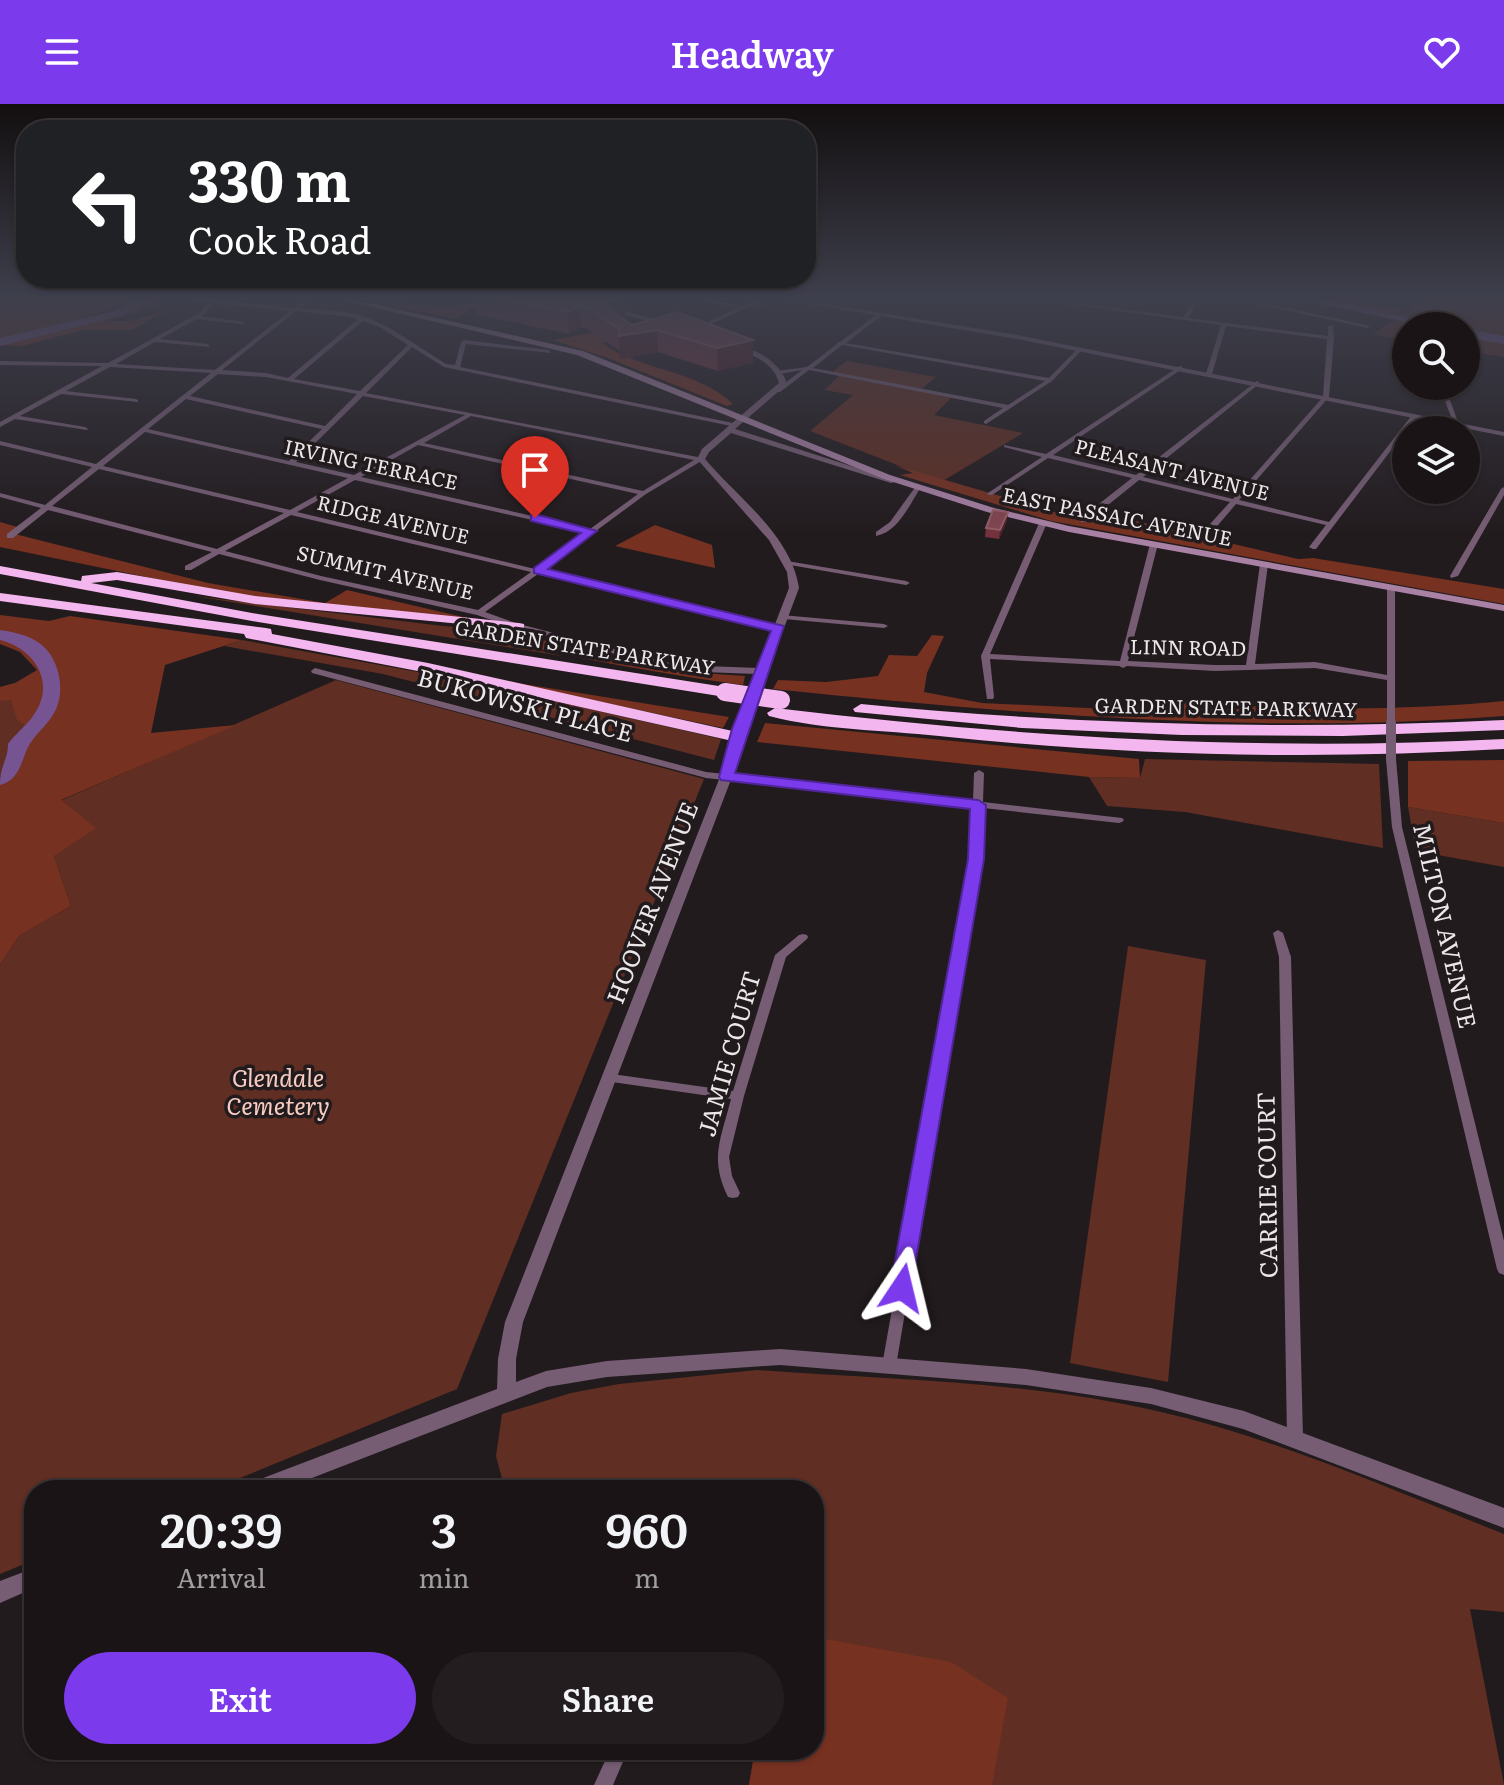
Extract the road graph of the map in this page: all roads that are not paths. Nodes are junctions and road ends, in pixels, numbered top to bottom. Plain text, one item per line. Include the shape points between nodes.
1 (85, 377) edge
2 (212, 377) edge
3 (267, 377) edge
4 (379, 377) edge
5 (505, 377) edge
6 (635, 377) edge
7 (638, 377) edge
8 (781, 377) edge
9 (794, 377) edge
10 (854, 377) edge
11 (1035, 377) edge
12 (1052, 377) edge
13 (1166, 377) edge
14 (1227, 377) edge
15 (1328, 377) edge
16 (290, 379) joint
17 (1050, 380) junction
18 (1257, 383) junction
19 (59, 391) junction
20 (778, 391) junction
21 (362, 394) junction
22 (186, 397) junction
23 (1326, 397) junction
24 (136, 401) dead end
25 (1008, 407) junction
26 (468, 416) junction
27 (1414, 416) edge
28 (14, 417) junction
29 (986, 422) dead end
30 (739, 423) junction
31 (0, 425) edge
32 (326, 428) junction
33 (85, 429) dead end
34 (1480, 429) edge
35 (144, 430) junction
36 (1504, 434) edge
37 (0, 443) edge
38 (416, 443) junction
39 (1392, 444) edge
40 (1006, 446) dead end
41 (1049, 457) junction
42 (701, 459) junction
43 (290, 464) junction
44 (98, 467) junction
45 (354, 475) junction
46 (1139, 478) junction
47 (918, 487) junction
48 (1504, 489) edge
49 (644, 493) junction
50 (990, 494) dead end
51 (0, 495) edge
52 (1235, 501) junction
53 (49, 507) junction
54 (291, 512) junction
55 (1084, 520) dead end
56 (1043, 523) junction
57 (1330, 524) junction
58 (591, 531) junction
59 (879, 534) dead end
60 (10, 536) dead end
61 (1204, 536) dead end
62 (1154, 544) junction
63 (1313, 547) dead end
64 (220, 551) junction
65 (790, 563) junction
66 (1264, 564) junction
67 (188, 568) dead end
68 (0, 570) edge
69 (538, 571) junction
70 (1454, 576) dead end
71 (64, 581) junction
72 (906, 583) dead end
73 (1391, 587) junction
74 (0, 597) edge
75 (1504, 608) edge
76 (479, 613) junction
77 (784, 617) junction
78 (180, 622) junction
79 (884, 626) dead end
80 (519, 627) junction
81 (779, 629) junction
82 (985, 656) junction
83 (1123, 665) junction
84 (1250, 667) junction
85 (315, 671) dead end
86 (763, 671) junction
87 (1390, 678) junction
88 (990, 697) dead end
89 (723, 699) junction
90 (778, 706) junction
91 (1504, 725) edge
92 (737, 737) junction
93 (1504, 744) edge
94 (979, 773) dead end
95 (726, 777) junction
96 (978, 805) junction
97 (1119, 820) dead end
98 (1278, 933) dead end
99 (803, 937) dead end
100 (612, 1078) junction
101 (738, 1096) junction
102 (733, 1193) dead end
103 (1504, 1269) edge
104 (889, 1366) junction
105 (506, 1392) junction
106 (1295, 1438) junction
107 (282, 1480) edge
108 (1504, 1518) edge
109 (24, 1582) edge
110 (0, 1592) edge
111 (614, 1760) edge
112 (603, 1785) edge

1 - 19 street
2 - 22 street
3 - 16 street
4 - 21 street
5 - 30 street, EAST PASSAIC AVENUE
6 - 30 main road
7 - 30 main road
8 - 20 street
9 - 20 street
10 - 25 street
11 - 17 street
12 - 17 street
13 - 41 street
14 - 18 street
15 - 23 street
16 - 21 street
17 - 25 street
18 - 23 street
18 - 46 street
19 - 24 street
19 - 28 street
20 - 30 street
21 - 26 street
21 - 32 street
22 - 32 street
22 - 35 street
23 - 27 street
23 - 52 street
25 - 29 street
26 - 38 street
26 - 42 street
28 - 31 street
28 - 33 street
30 - 42 street
30 - 47 main road
30 - 47 street, EAST PASSAIC AVENUE
32 - 43 street
34 - 36 street
35 - 43 street, IRVING TERRACE
35 - 44 street
37 - 44 street, RIDGE AVENUE
38 - 45 street
38 - 49 street
39 - 57 street
40 - 41 street, PLEASANT AVENUE
41 - 46 street, PLEASANT AVENUE
41 - 50 street
42 - 49 street
42 - 65 street
43 - 45 street, IRVING TERRACE
44 - 53 street
44 - 54 street, RIDGE AVENUE
45 - 54 street
45 - 58 street, IRVING TERRACE
46 - 52 street, PLEASANT AVENUE
46 - 55 street
47 - 56 main road, EAST PASSAIC AVENUE
47 - 59 street via 893,524
48 - 70 street
49 - 58 street
51 - 53 street, SUMMIT AVENUE
52 - 57 street, PLEASANT AVENUE
52 - 61 street
53 - 60 street
53 - 64 street, SUMMIT AVENUE
54 - 64 street
54 - 69 street, RIDGE AVENUE
56 - 62 main road, EAST PASSAIC AVENUE
56 - 82 street
57 - 63 street
58 - 69 street
62 - 66 main road, EAST PASSAIC AVENUE
62 - 83 street
64 - 67 street
64 - 76 street, SUMMIT AVENUE
65 - 72 street
65 - 77 street, HOOVER AVENUE via 794,588
66 - 73 main road, EAST PASSAIC AVENUE
66 - 84 street
68 - 71 highway, GARDEN STATE PARKWAY
69 - 76 street
69 - 81 street, RIDGE AVENUE
71 - 80 highway via 117,576 255,600
71 - 89 highway, GARDEN STATE PARKWAY
73 - 75 main road, EAST PASSAIC AVENUE
73 - 87 street, MILTON AVENUE
74 - 78 highway, GARDEN STATE PARKWAY
76 - 80 street, SUMMIT AVENUE
77 - 79 street
77 - 81 street, HOOVER AVENUE
78 - 89 highway, GARDEN STATE PARKWAY
78 - 92 highway via 428,668
80 - 86 street, SUMMIT AVENUE via 678,668
81 - 86 street, HOOVER AVENUE
82 - 83 street, LINN ROAD
82 - 88 street
83 - 84 street, LINN ROAD
84 - 87 street, LINN ROAD via 1315,665
85 - 95 street, BUKOWSKI PLACE
86 - 92 street, HOOVER AVENUE
87 - 103 street, MILTON AVENUE, bridge via 1397,827
89 - 90 highway, GARDEN STATE PARKWAY
90 - 91 highway, GARDEN STATE PARKWAY via 1135,730 1382,732
90 - 93 highway, GARDEN STATE PARKWAY via 1028,740 1215,751 1383,751
92 - 95 street, HOOVER AVENUE
94 - 96 street
95 - 96 street, BUKOWSKI PLACE
95 - 100 street, HOOVER AVENUE
96 - 97 street, BUKOWSKI PLACE
96 - 104 street via 976,859
98 - 106 street, CARRIE COURT via 1285,957
99 - 101 street, JAMIE COURT via 781,955
100 - 101 street
100 - 105 street, HOOVER AVENUE via 514,1322
101 - 102 street, JAMIE COURT via 723,1157
104 - 105 street via 780,1357 704,1360 579,1373
104 - 106 street via 1122,1390 1193,1405
105 - 107 street
106 - 108 street
109 - 110 street
111 - 112 street

